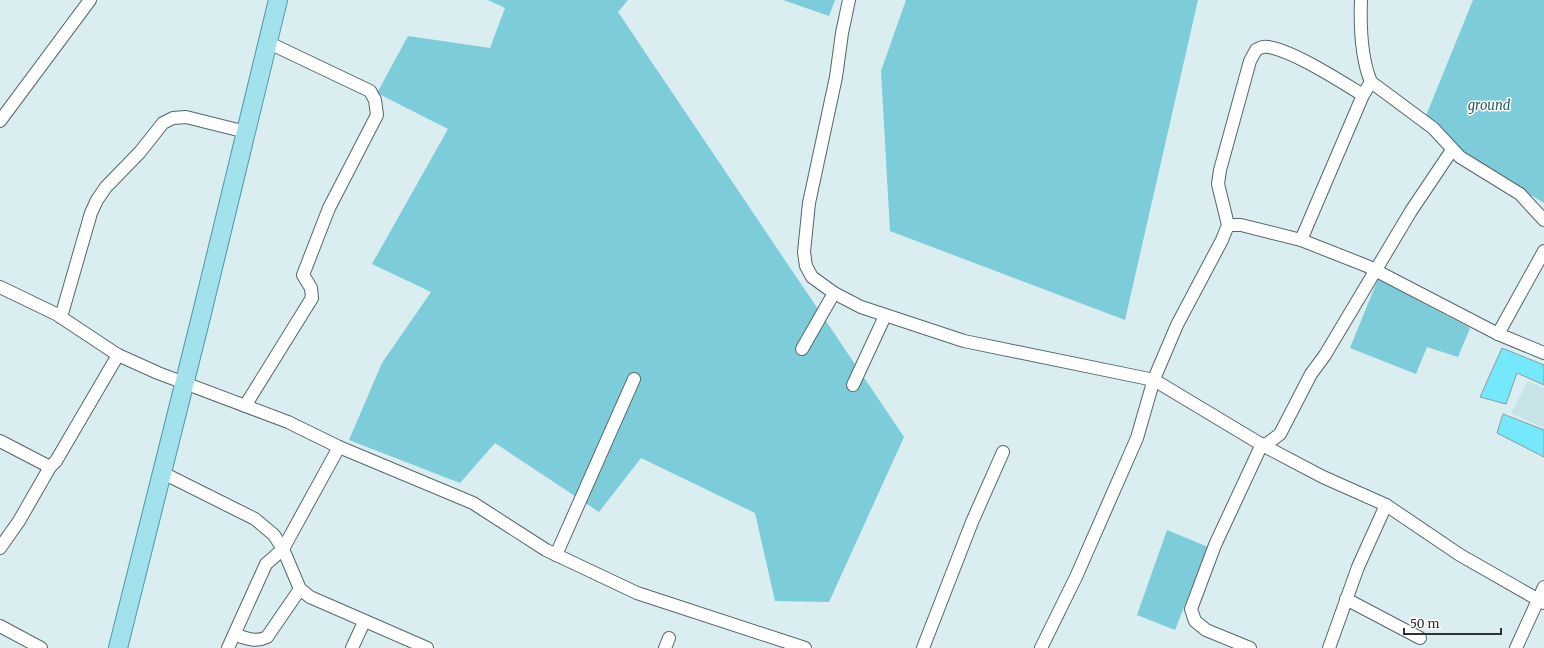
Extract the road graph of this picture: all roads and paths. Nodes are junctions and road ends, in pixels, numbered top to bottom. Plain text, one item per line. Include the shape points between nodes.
1 (90, 0) edge
2 (278, 0) edge
3 (849, 0) edge
4 (1360, 0) edge
5 (267, 42) junction
6 (1371, 82) junction
7 (1363, 94) junction
8 (0, 121) edge
9 (246, 132) junction
10 (1452, 150) junction
11 (1544, 220) edge
12 (1228, 225) junction
13 (1301, 240) junction
14 (1544, 251) edge
15 (1374, 270) junction
16 (0, 287) edge
17 (834, 293) junction
18 (885, 316) junction
19 (61, 317) junction
20 (1498, 334) junction
21 (802, 349) dead end
22 (1544, 353) edge
23 (118, 355) junction
24 (634, 379) dead end
25 (1154, 380) junction
26 (184, 383) junction
27 (853, 385) dead end
28 (245, 406) junction
29 (0, 440) edge
30 (1263, 445) junction
31 (339, 447) junction
32 (1003, 452) dead end
33 (50, 467) junction
34 (161, 472) junction
35 (1386, 506) junction
36 (0, 548) edge
37 (283, 549) junction
38 (556, 555) junction
39 (1544, 587) edge
40 (300, 589) junction
41 (1346, 599) junction
42 (1541, 602) edge
43 (364, 622) junction
44 (0, 626) edge
45 (235, 635) junction
46 (1420, 638) dead end
47 (41, 648) edge
48 (118, 648) edge
49 (228, 648) edge
50 (352, 648) edge
51 (427, 648) edge
52 (805, 648) edge
53 (923, 648) edge
54 (1042, 648) edge
55 (1250, 648) edge
56 (1329, 648) edge
57 (1516, 648) edge

1 - 8 street
2 - 5 main road
3 - 17 street via 836,77 809,203 804,252 806,266 812,277
4 - 6 street via 1360,24
5 - 9 main road
5 - 28 street via 370,91 376,100 378,115 329,208 303,275 311,288 312,298
6 - 7 street
6 - 10 street via 1434,128
7 - 12 street via 1278,49 1266,46 1256,50 1250,60 1220,170 1218,184
7 - 13 street
9 - 19 street via 186,117 173,118 163,123 97,200
9 - 26 main road
10 - 11 street via 1481,172 1514,190
10 - 15 street
12 - 13 street via 1241,225
12 - 25 street via 1177,324
13 - 15 street
14 - 20 street
15 - 20 street
15 - 30 street via 1325,355 1311,374 1280,434
16 - 19 street
17 - 18 street
17 - 21 street
18 - 25 street via 964,341
18 - 27 street
19 - 23 street
20 - 22 street
23 - 26 street
23 - 33 street via 56,461
24 - 38 street
25 - 30 street
25 - 54 street via 1137,438
26 - 28 street
26 - 34 main road
28 - 31 street via 288,422
29 - 33 street
30 - 35 street via 1323,477
30 - 55 street via 1215,545 1191,609 1195,621 1206,630
31 - 37 street
31 - 38 street via 473,503
32 - 53 street via 972,522
33 - 36 street
34 - 37 street via 255,519 274,535
34 - 48 main road
35 - 41 street
35 - 42 street via 1460,555
37 - 40 street
37 - 45 street via 266,564
38 - 52 street via 637,593
39 - 42 street
40 - 43 street via 321,603
40 - 45 street via 267,637 253,641
41 - 46 street
41 - 56 street
42 - 57 street
43 - 50 street
43 - 51 street
44 - 47 street
45 - 49 street

